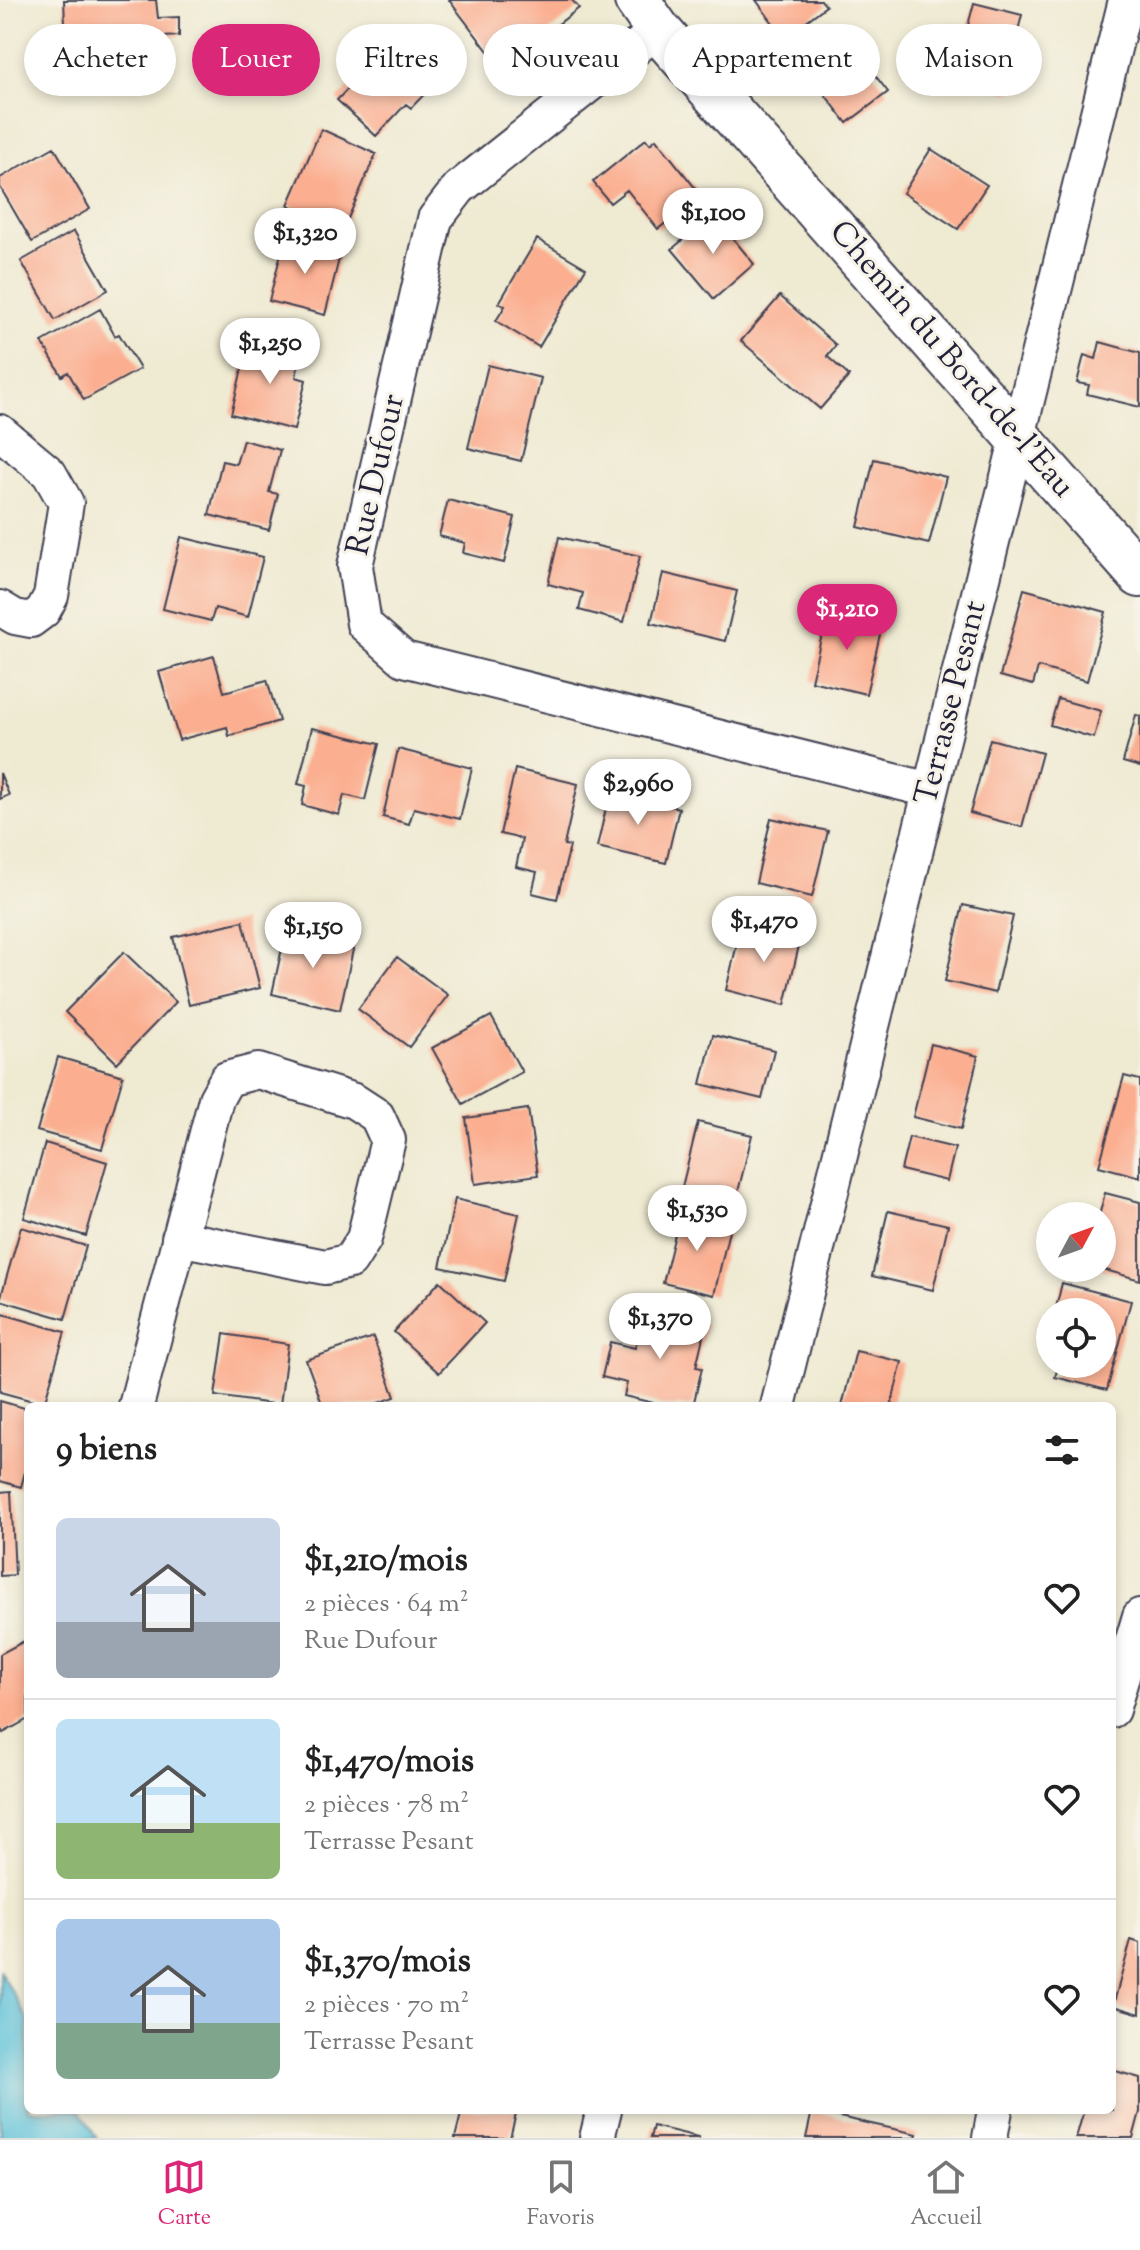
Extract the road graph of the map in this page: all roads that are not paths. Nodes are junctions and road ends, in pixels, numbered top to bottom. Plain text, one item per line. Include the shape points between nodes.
1 (1126, 0) edge
2 (647, 15) edge
3 (0, 432) edge
4 (1018, 436) junction
5 (1140, 575) edge
6 (0, 608) edge
7 (930, 790) junction
8 (179, 1238) junction
9 (137, 1402) edge
10 (779, 1402) edge
11 (1140, 1616) edge
12 (1116, 1697) edge
13 (603, 2114) edge
14 (994, 2114) edge
15 (597, 2138) edge
16 (990, 2138) edge

1 - 4 street, Terrasse Pesant
2 - 4 street, Chemin du Bord-de-l'Eau
2 - 7 street, Rue Dufour via 459,188 435,219 355,566 364,624 404,659
3 - 6 street via 49,473 66,503 51,596 43,611 31,620
4 - 5 street, Chemin du Bord-de-l'Eau
4 - 7 street, Terrasse Pesant
7 - 10 street, Terrasse Pesant
8 - 8 street via 216,1099 227,1079 258,1071 354,1101 377,1116 388,1140 364,1239 350,1261 325,1267
8 - 9 street
11 - 12 street
13 - 15 street
14 - 16 street

